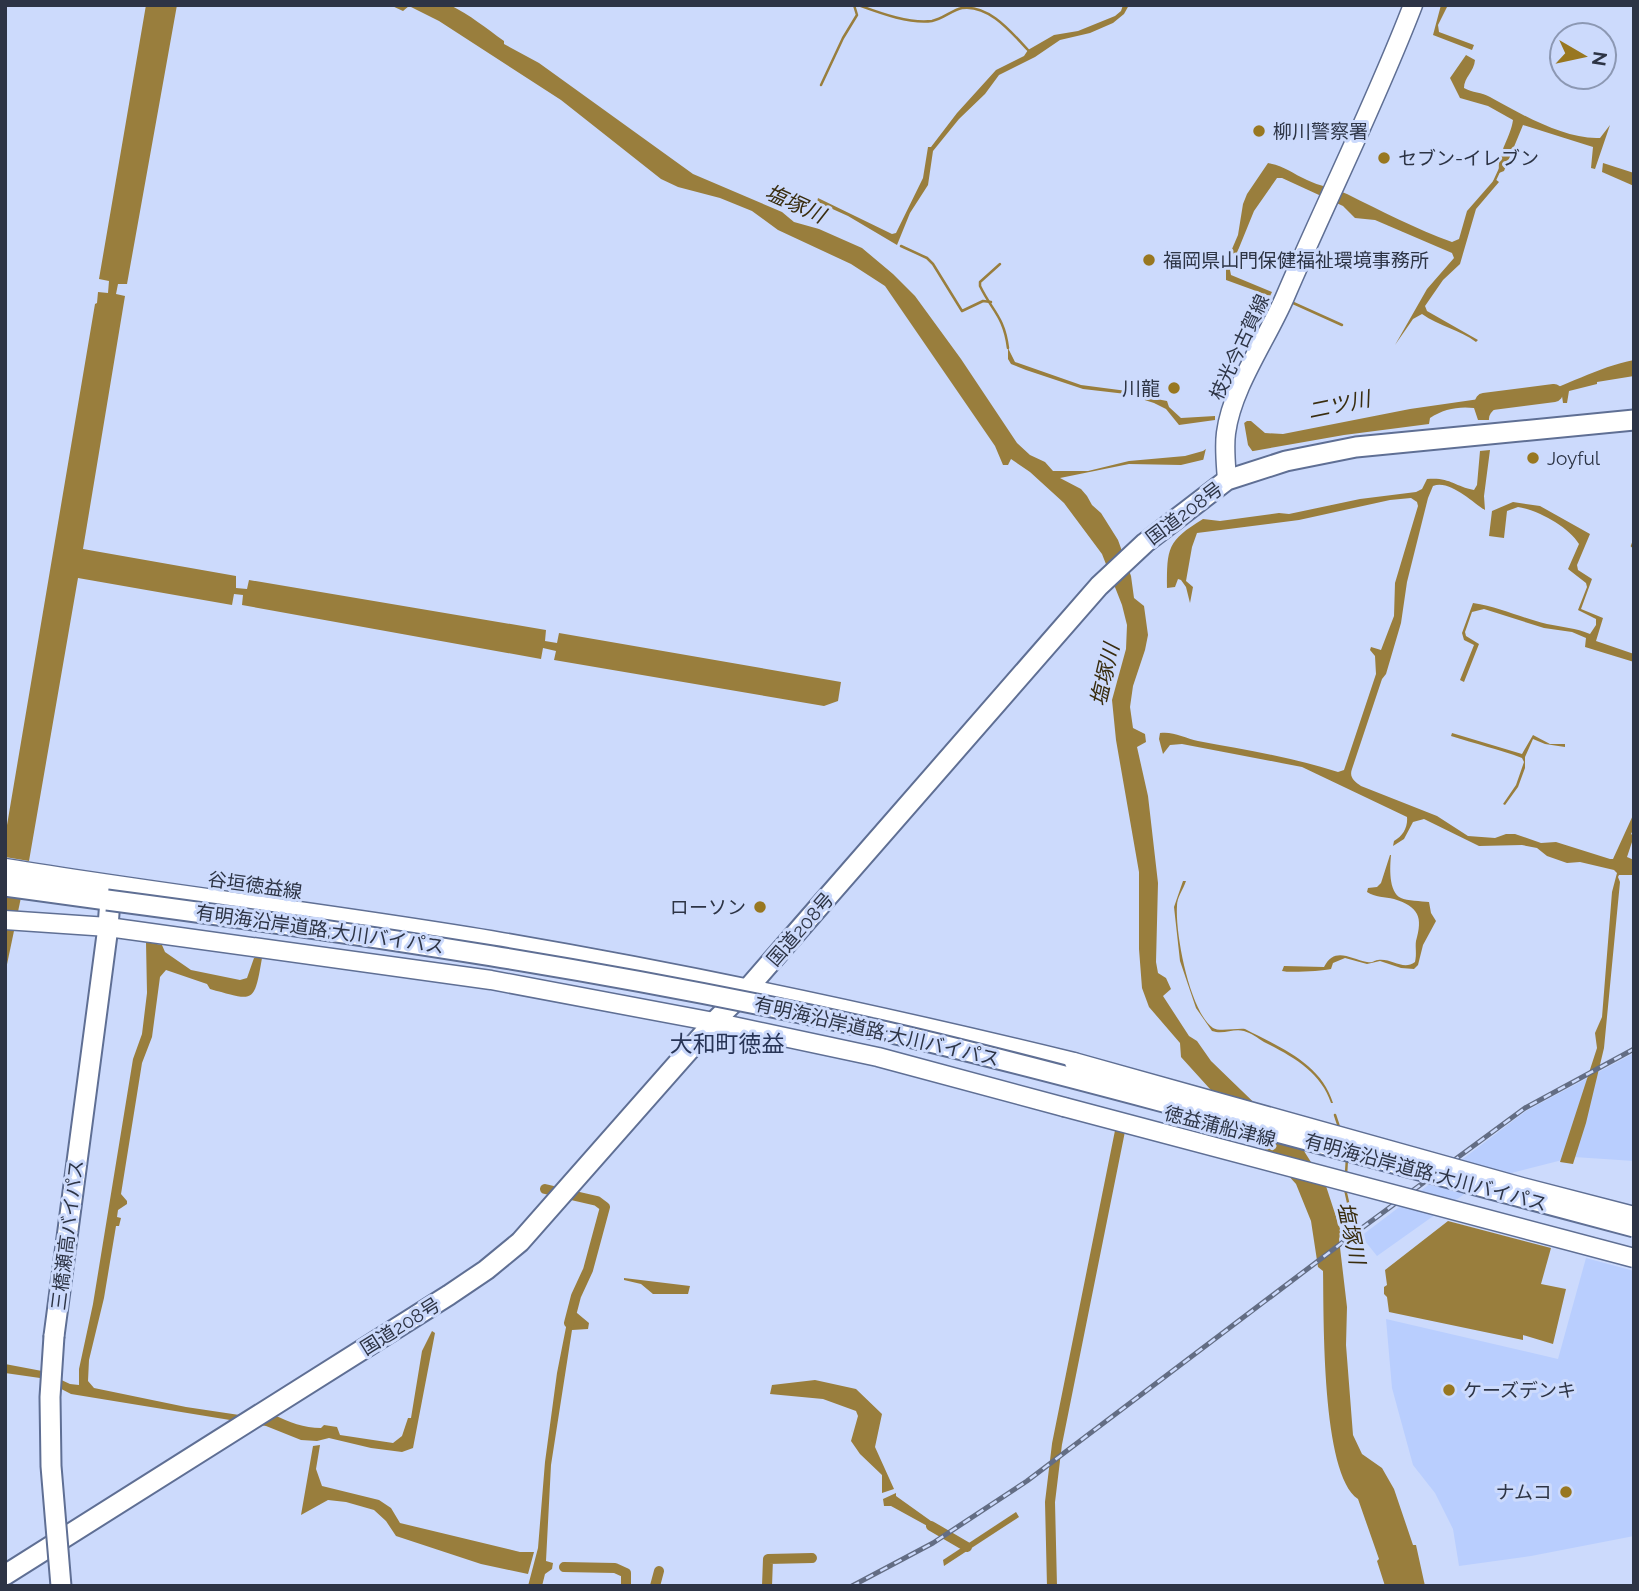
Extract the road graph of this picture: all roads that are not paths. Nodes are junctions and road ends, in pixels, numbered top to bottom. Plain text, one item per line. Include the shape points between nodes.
1 (1413, 5) edge
2 (1634, 420) edge
3 (1227, 480) junction
4 (5, 868) edge
5 (5, 886) edge
6 (109, 893) junction
7 (14, 920) edge
8 (108, 927) junction
9 (498, 942) junction
10 (590, 957) junction
11 (491, 980) junction
12 (749, 987) junction
13 (572, 995) junction
14 (714, 1022) junction
15 (912, 1024) junction
16 (878, 1057) junction
17 (1634, 1216) edge
18 (1634, 1227) edge
19 (1634, 1258) edge
20 (5, 1575) edge
21 (61, 1586) edge

1 - 3 main road, 枝光今古賀線 via 1383,82 1254,357 1227,425
2 - 3 highway, 国道208号 via 1356,447 1286,461
3 - 12 highway, 国道208号 via 1145,542 1099,586
4 - 6 main road, 谷垣徳益線
5 - 6 highway, 有明海沿岸道路;大川バイパス
6 - 8 highway, 三橋瀬高バイパス
6 - 9 main road, 谷垣徳益線
6 - 18 highway, 有明海沿岸道路;大川バイパス, bridge via 562,966 878,1029
7 - 8 main road
8 - 11 main road
8 - 21 highway, 三橋瀬高バイパス, bridge via 54,1336 51,1466
9 - 10 main road, 谷垣徳益線
9 - 11 main road
10 - 12 main road, 谷垣徳益線
10 - 13 main road
11 - 13 main road
12 - 14 highway, 国道208号
12 - 15 main road, 徳益蒲船津線
13 - 14 main road
14 - 16 main road, 徳益蒲船津線
14 - 20 highway, 国道208号 via 534,1226 486,1270
15 - 16 main road
15 - 17 main road, 徳益蒲船津線, bridge via 1074,1062
16 - 19 main road, 徳益蒲船津線, bridge

